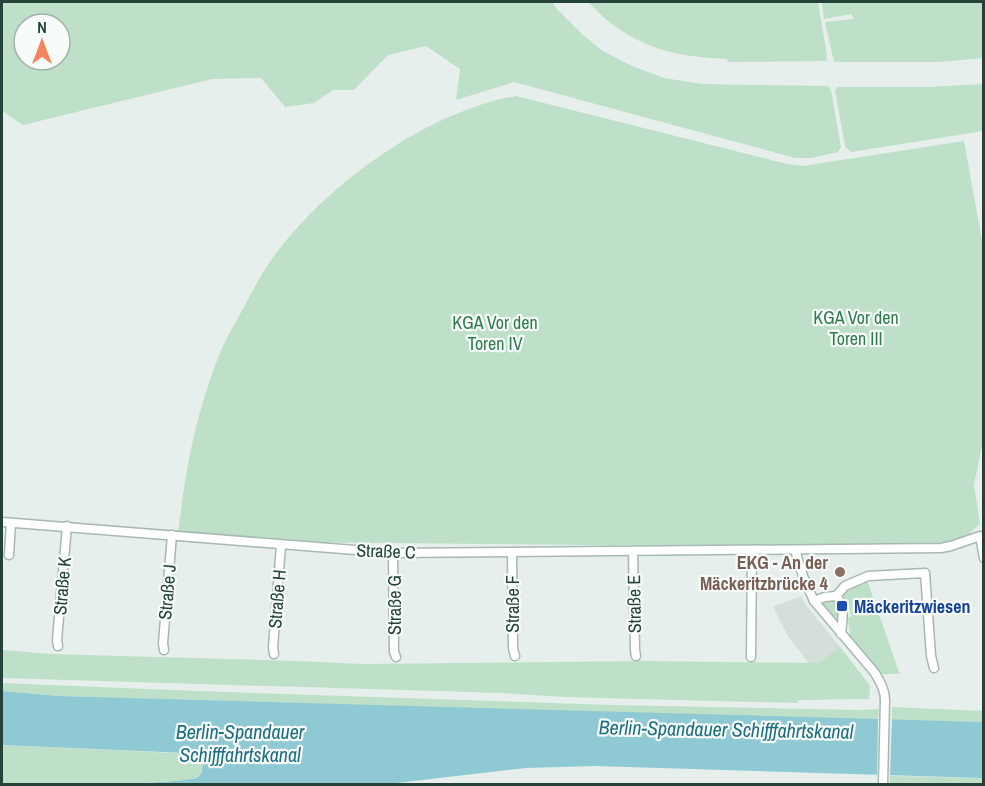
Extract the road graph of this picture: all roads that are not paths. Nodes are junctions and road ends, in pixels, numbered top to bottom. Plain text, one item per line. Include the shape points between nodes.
1 (2, 522) edge
2 (12, 522) junction
3 (67, 526) junction
4 (172, 535) junction
5 (281, 544) junction
6 (752, 550) junction
7 (795, 550) junction
8 (633, 551) junction
9 (512, 552) junction
10 (393, 553) junction
11 (9, 555) dead end
12 (984, 558) edge
13 (836, 596) junction
14 (814, 601) junction
15 (842, 634) junction
16 (58, 646) dead end
17 (164, 650) dead end
18 (274, 654) dead end
19 (515, 656) dead end
20 (636, 656) dead end
21 (396, 657) dead end
22 (751, 657) dead end
23 (934, 668) dead end
24 (883, 784) edge

1 - 2 street, Straße C
2 - 3 street, Straße C
2 - 11 street
3 - 4 street, Straße C
3 - 16 street, Straße K
4 - 5 street, Straße C
4 - 17 street, Straße J
5 - 10 street, Straße C
5 - 18 street, Straße H
6 - 7 street, Straße C
6 - 8 street, Straße C
6 - 22 street
7 - 12 street, Straße C via 941,548 980,536
7 - 14 street
8 - 9 street, Straße C
8 - 20 street, Straße E
9 - 10 street, Straße C
9 - 19 street, Straße F
10 - 21 street, Straße G
13 - 14 street
13 - 15 street via 842,606
13 - 23 street via 845,586 868,576 925,573
14 - 15 street
15 - 24 street via 875,673 885,695

